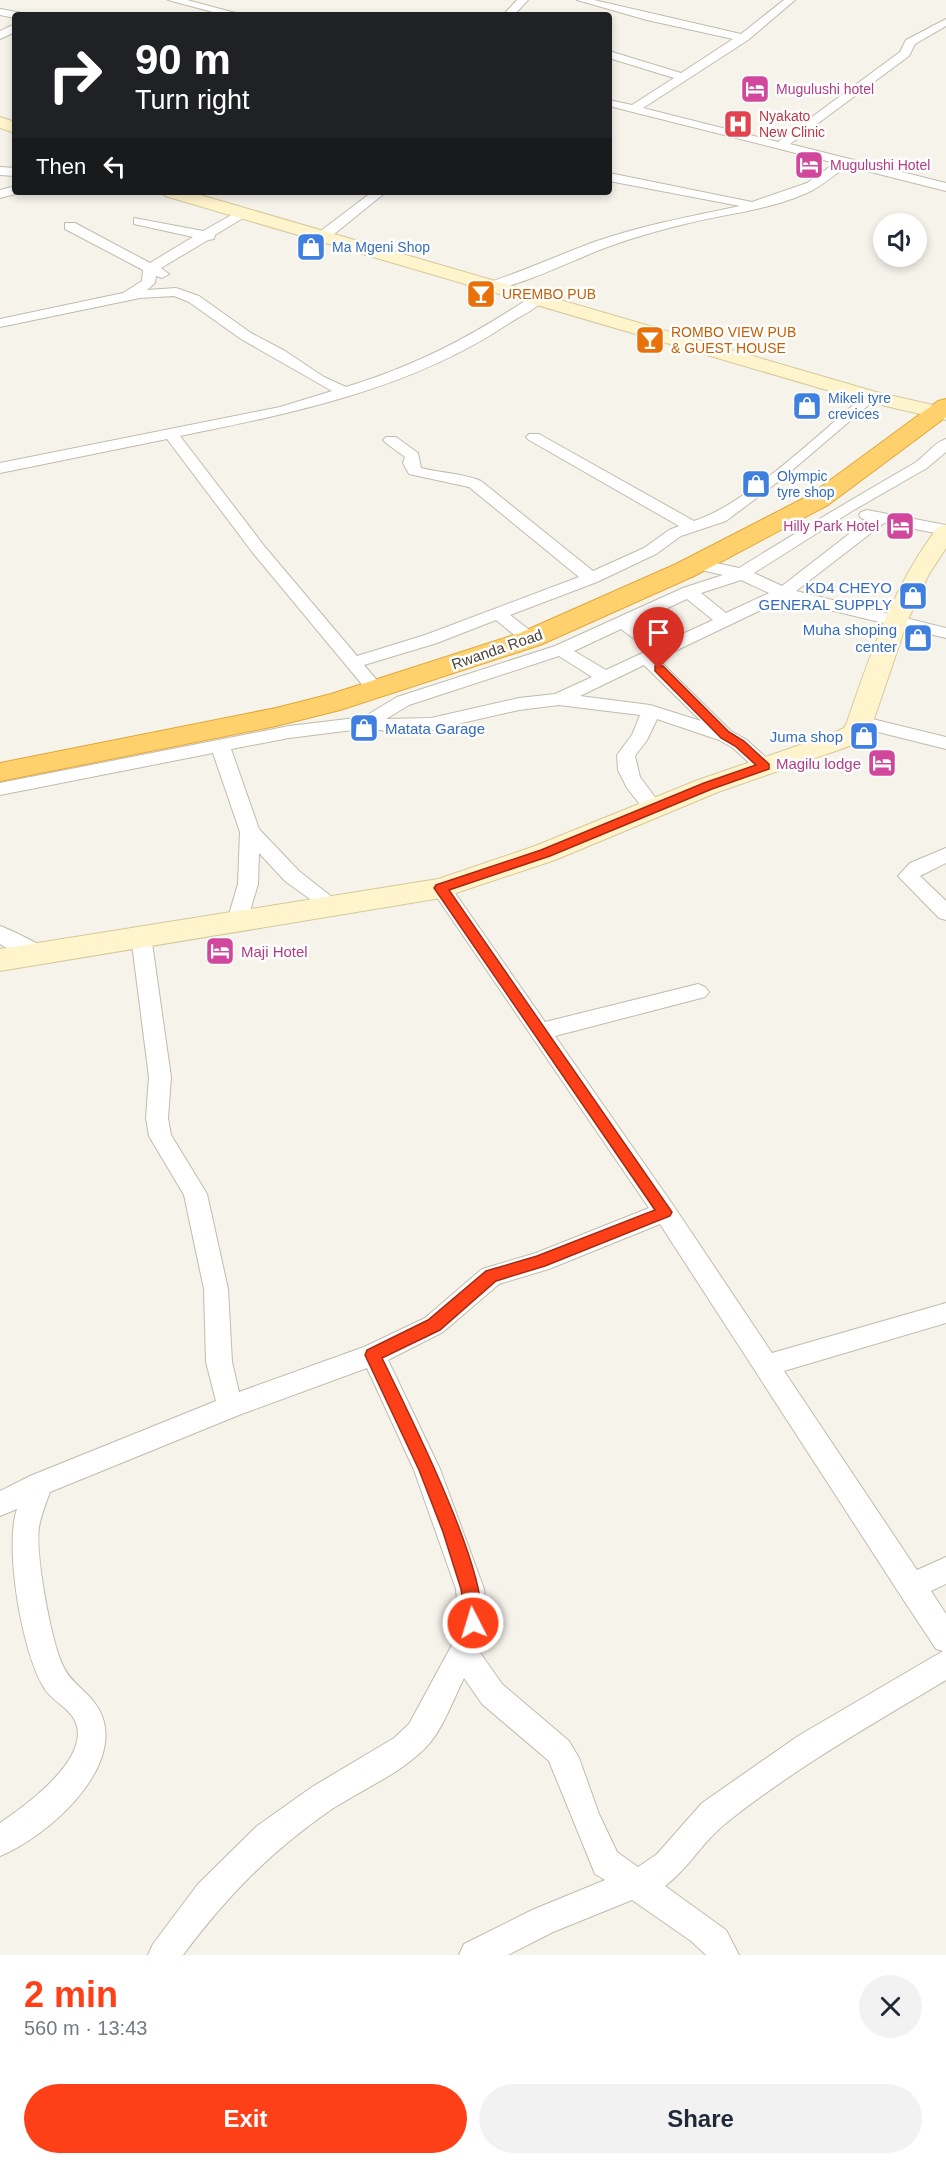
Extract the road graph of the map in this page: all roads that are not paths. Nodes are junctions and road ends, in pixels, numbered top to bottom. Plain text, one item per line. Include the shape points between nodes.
1 (173, 0) edge
2 (523, 0) edge
3 (582, 0) edge
4 (773, 0) edge
5 (789, 1) edge
6 (225, 12) edge
7 (511, 12) edge
8 (946, 22) edge
9 (744, 38) junction
10 (612, 55) edge
11 (683, 77) junction
12 (612, 104) edge
13 (635, 108) junction
14 (781, 145) junction
15 (845, 162) junction
16 (612, 178) edge
17 (652, 185) junction
18 (946, 187) edge
19 (181, 195) edge
20 (376, 195) edge
21 (758, 205) junction
22 (680, 212) junction
23 (244, 213) junction
24 (139, 221) dead end
25 (70, 226) dead end
26 (210, 236) junction
27 (323, 236) junction
28 (150, 269) junction
29 (495, 285) junction
30 (122, 298) junction
31 (539, 298) junction
32 (194, 299) junction
33 (0, 323) edge
34 (346, 392) junction
35 (872, 397) junction
36 (944, 411) edge
37 (171, 434) junction
38 (534, 437) dead end
39 (392, 440) dead end
40 (946, 444) edge
41 (0, 468) edge
42 (819, 500) junction
43 (846, 508) junction
44 (880, 518) junction
45 (692, 527) junction
46 (946, 531) edge
47 (698, 564) junction
48 (742, 574) junction
49 (591, 578) junction
50 (689, 592) junction
51 (783, 593) junction
52 (499, 614) junction
53 (895, 621) junction
54 (623, 622) junction
55 (726, 622) junction
56 (946, 633) edge
57 (530, 639) junction
58 (561, 650) junction
59 (656, 655) junction
60 (355, 662) junction
61 (606, 678) junction
62 (376, 690) junction
63 (559, 699) junction
64 (650, 711) junction
65 (369, 722) junction
66 (860, 722) junction
67 (725, 735) junction
68 (946, 743) edge
69 (220, 745) junction
70 (765, 767) junction
71 (0, 772) edge
72 (0, 789) edge
73 (653, 808) junction
74 (250, 832) junction
75 (946, 855) edge
76 (441, 888) junction
77 (332, 905) junction
78 (946, 913) edge
79 (237, 921) junction
80 (0, 933) edge
81 (141, 936) junction
82 (42, 953) junction
83 (0, 960) edge
84 (698, 992) dead end
85 (541, 1031) junction
86 (665, 1212) junction
87 (946, 1313) edge
88 (373, 1355) junction
89 (764, 1366) junction
90 (230, 1407) junction
91 (39, 1484) junction
92 (0, 1504) edge
93 (946, 1570) edge
94 (911, 1587) junction
95 (946, 1639) edge
96 (463, 1652) junction
97 (946, 1664) edge
98 (0, 1841) edge
99 (637, 1884) junction
100 (164, 1955) edge
101 (476, 1955) edge
102 (723, 1955) edge

1 - 6 street
2 - 7 street
3 - 9 street
4 - 5 street
5 - 9 street
8 - 14 street via 912,42 905,54
9 - 11 street
10 - 11 street
11 - 13 street
12 - 13 street
13 - 14 street
14 - 15 street
15 - 18 street
15 - 21 street via 804,190
16 - 17 street
17 - 21 street
17 - 22 street via 664,192
19 - 23 street
20 - 27 street
21 - 22 street
22 - 29 street via 565,261
23 - 26 street
23 - 27 street
24 - 26 street
25 - 28 street
26 - 28 street
27 - 29 street
28 - 30 street via 148,283
28 - 32 street via 167,276
29 - 31 street
30 - 32 street via 170,291
30 - 33 street
31 - 34 street via 481,336 434,360
31 - 35 street
32 - 34 street via 246,336
34 - 37 street via 284,411
35 - 36 street
35 - 45 street via 737,506 720,518
36 - 42 highway, Rwanda Road
37 - 41 street
37 - 60 street via 259,550
38 - 45 street
39 - 49 street via 413,456 414,471 475,484
40 - 43 street via 922,465
42 - 43 street
42 - 47 highway, Rwanda Road
43 - 44 street
43 - 48 street
44 - 46 street
44 - 51 street
45 - 49 street
46 - 53 street
47 - 48 street
47 - 57 highway, Rwanda Road
48 - 50 street
48 - 51 street
49 - 52 street
50 - 54 street
50 - 55 street
51 - 53 street
51 - 55 street
52 - 57 street
52 - 60 street
53 - 56 street
53 - 66 street
54 - 58 street
54 - 59 street
55 - 59 street
57 - 62 highway, Rwanda Road
58 - 61 street
58 - 65 street via 432,690 403,701
59 - 61 street
59 - 67 street
60 - 62 street
61 - 63 street
62 - 71 highway, Rwanda Road via 276,717
63 - 64 street
63 - 65 street via 431,724 396,726
64 - 67 street
64 - 73 street via 641,736 626,755 625,765 632,782
65 - 69 street
66 - 68 street
66 - 70 street via 854,733 838,741
67 - 70 street
69 - 72 street
69 - 74 street
70 - 73 street
73 - 76 street via 545,853
74 - 77 street via 292,876
74 - 79 street via 248,884
75 - 78 street via 916,868 908,876
76 - 77 street
76 - 85 street
77 - 79 street
79 - 81 street
80 - 82 street
81 - 82 street
81 - 90 street via 160,1077 157,1125 195,1194 216,1289 219,1362
82 - 83 street
84 - 85 street
85 - 86 street
86 - 88 street via 540,1262 491,1276 434,1325
86 - 89 street
87 - 89 street
88 - 90 street
88 - 96 street via 427,1469 470,1589 473,1623
89 - 94 street
90 - 91 street
91 - 92 street
91 - 98 street via 25,1528 27,1562 50,1672 62,1690 87,1713 91,1731 89,1755 67,1785
93 - 94 street
94 - 95 street
96 - 99 street via 492,1694 559,1750 606,1863
96 - 100 street via 419,1734 404,1748 268,1837 209,1895
97 - 99 street via 808,1746 713,1815 668,1865
99 - 101 street via 543,1921
99 - 102 street via 709,1935

